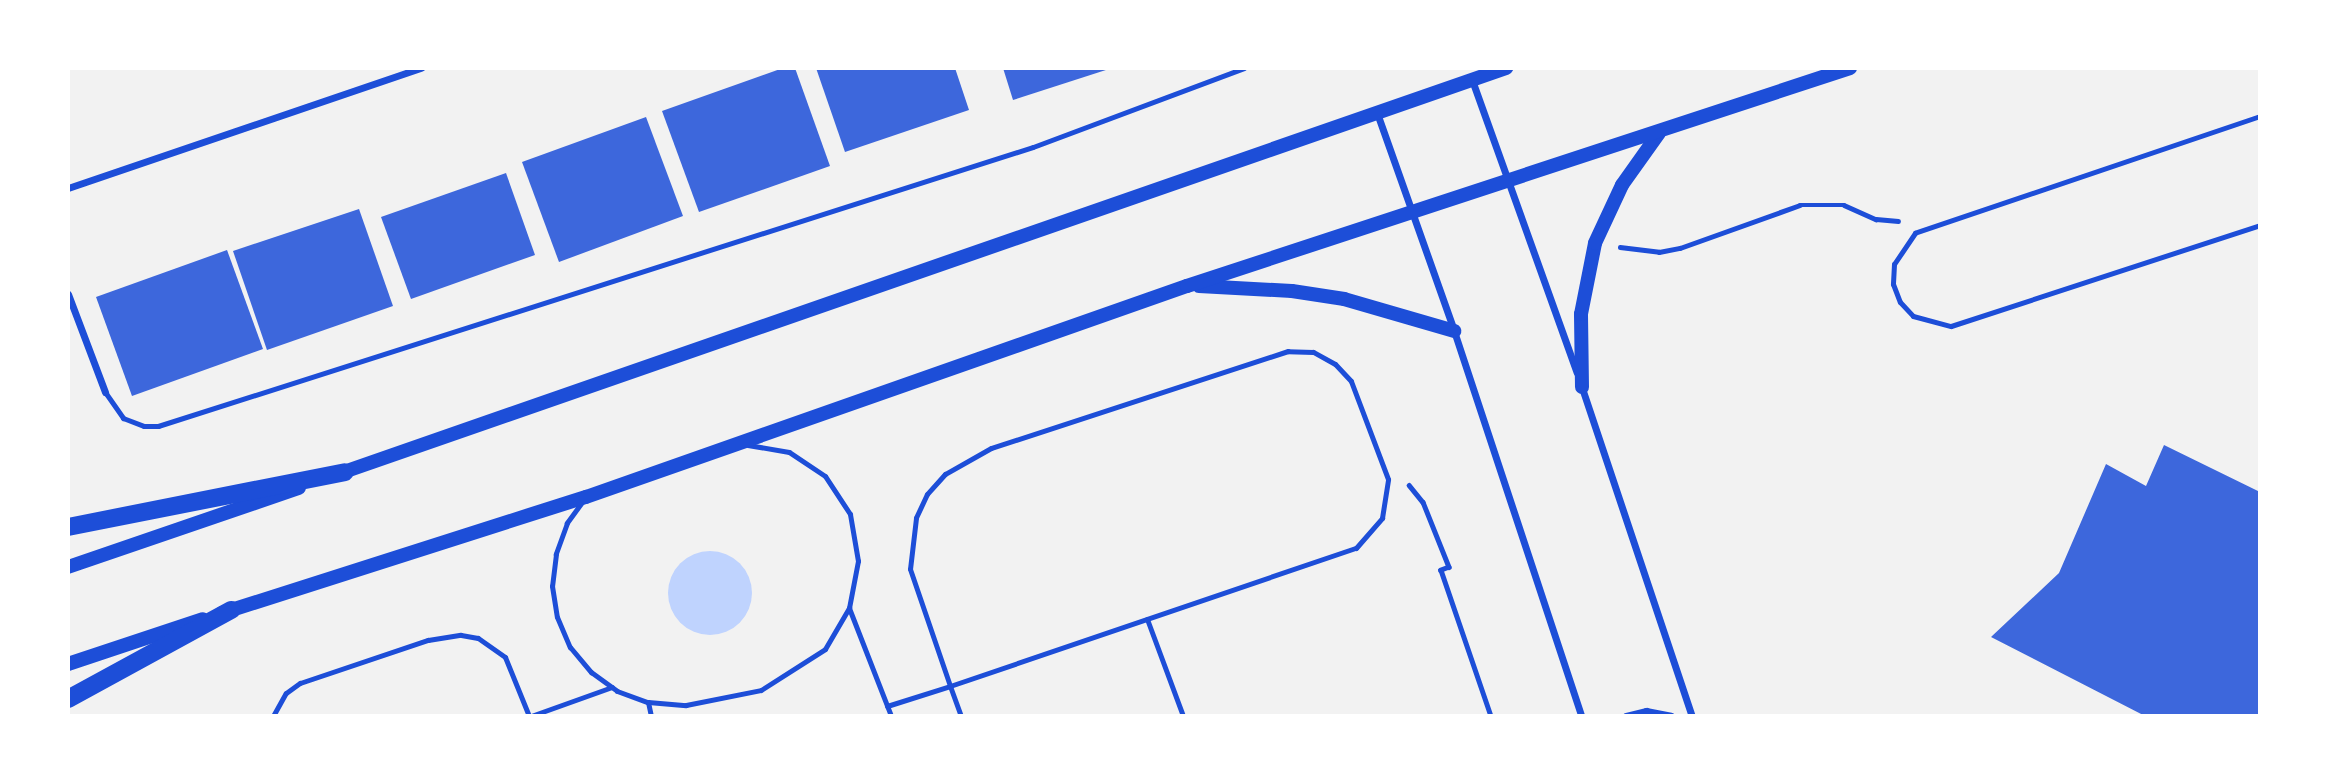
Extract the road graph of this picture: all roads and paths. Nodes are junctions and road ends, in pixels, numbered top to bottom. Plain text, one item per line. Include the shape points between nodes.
1 (421, 68) edge
2 (1244, 68) edge
3 (1506, 68) edge
4 (1850, 68) edge
5 (1472, 80) junction
6 (1377, 113) junction
7 (2260, 117) edge
8 (1659, 133) junction
9 (1507, 184) junction
10 (68, 188) edge
11 (1410, 213) junction
12 (2260, 225) edge
13 (1934, 226) junction
14 (1595, 243) junction
15 (1187, 286) junction
16 (68, 294) edge
17 (1454, 331) junction
18 (1582, 387) junction
19 (105, 392) joint
20 (724, 447) junction
21 (1385, 470) junction
22 (345, 472) junction
23 (586, 497) junction
24 (68, 527) edge
25 (68, 567) edge
26 (849, 608) junction
27 (231, 610) junction
28 (1147, 619) junction
29 (68, 664) edge
30 (950, 686) junction
31 (612, 687) junction
32 (68, 699) edge
33 (648, 702) junction
34 (887, 706) junction
35 (273, 716) edge
36 (530, 716) edge
37 (651, 716) edge
38 (891, 716) edge
39 (961, 716) edge
40 (1183, 716) edge
41 (1491, 716) edge
42 (1581, 716) edge
43 (1626, 716) edge
44 (1671, 716) edge
45 (1692, 716) edge

1 - 10 street
2 - 19 lane via 1032,148 158,426 122,418
3 - 5 main road
4 - 8 main road
5 - 6 main road
5 - 9 street
6 - 11 street
6 - 22 main road
7 - 13 lane
8 - 9 main road
8 - 14 main road via 1622,185
9 - 11 main road
9 - 18 street
11 - 15 main road
11 - 17 street
12 - 13 lane via 1951,326 1913,316 1900,302 1893,284 1901,247 1915,233
13 - 14 path via 1876,219 1844,205 1800,205 1658,252
14 - 18 main road via 1581,314
15 - 17 main road via 1318,295
15 - 20 main road
16 - 19 street
17 - 42 street
18 - 45 street
20 - 23 main road
20 - 26 lane via 756,446 789,453 808,462 839,493 856,538 856,585
21 - 28 lane via 1388,499 1382,518 1356,548
21 - 30 lane via 1351,381 1335,363 1312,352 1288,351 967,458 927,494 916,518 909,556
21 - 41 path via 1417,492 1427,512 1448,566 1440,570
22 - 24 main road
22 - 25 main road
23 - 27 main road
23 - 31 lane via 563,533 552,586 557,617 570,647 591,672
26 - 33 lane via 825,649 761,690 686,705
26 - 34 lane
27 - 29 main road
27 - 32 main road
28 - 30 lane
28 - 40 lane
30 - 34 lane
30 - 39 lane
31 - 33 lane
31 - 36 lane
33 - 37 lane
34 - 38 lane
35 - 36 lane via 286,693 300,682 428,640 461,635 478,638 505,657
43 - 44 street via 1646,711

